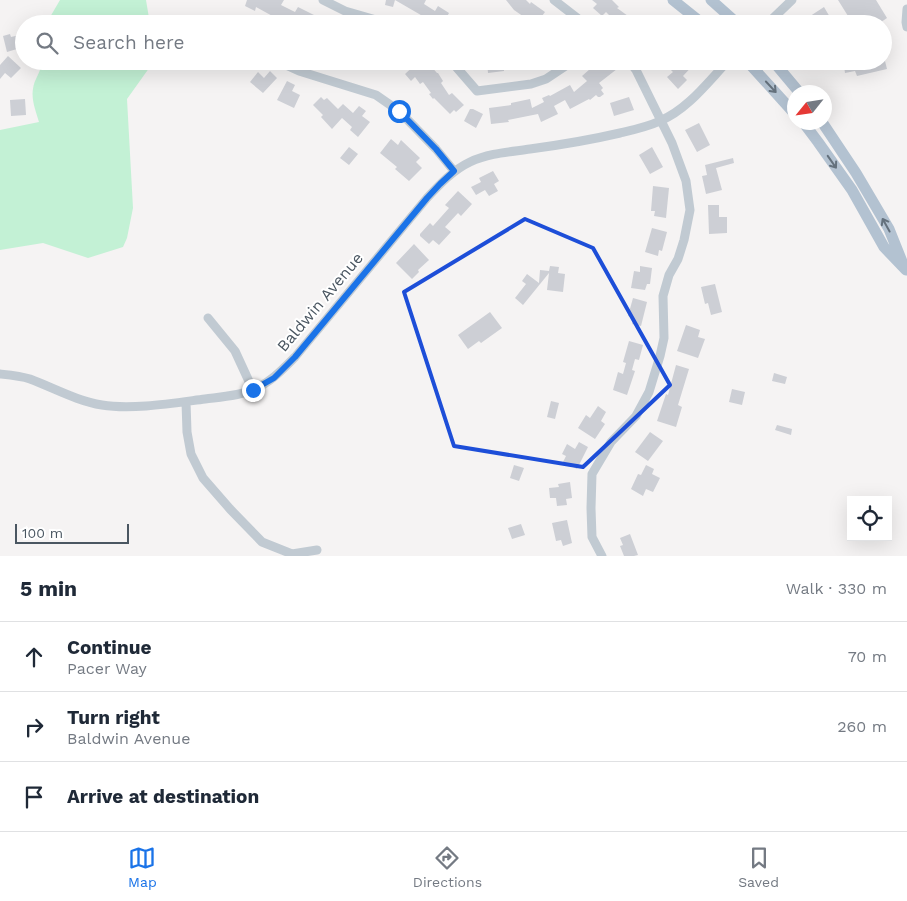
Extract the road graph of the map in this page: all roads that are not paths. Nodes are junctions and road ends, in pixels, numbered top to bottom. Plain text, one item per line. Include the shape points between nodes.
1 (323, 0) edge
2 (554, 0) edge
3 (673, 0) edge
4 (711, 0) edge
5 (792, 0) edge
6 (907, 9) edge
7 (359, 15) edge
8 (573, 15) edge
9 (692, 15) edge
10 (728, 15) edge
11 (776, 15) edge
12 (907, 27) edge
13 (297, 70) edge
14 (459, 70) edge
15 (560, 70) edge
16 (636, 70) edge
17 (720, 70) edge
18 (755, 70) edge
19 (781, 70) edge
20 (793, 85) edge
21 (787, 105) edge
22 (661, 121) junction
23 (809, 130) edge
24 (827, 130) edge
25 (454, 171) junction
26 (906, 270) edge
27 (208, 318) dead end
28 (0, 374) edge
29 (253, 390) junction
30 (186, 402) junction
31 (317, 550) dead end
32 (602, 556) edge

1 - 7 street
2 - 8 street
3 - 9 main road
4 - 10 main road
5 - 11 street
6 - 12 street
13 - 25 street via 376,95 399,111
14 - 15 street via 478,91 539,81
16 - 22 street
17 - 22 street, Baldwin Avenue via 690,102
18 -> 21 main road
19 - 20 main road
22 - 25 street, Baldwin Avenue via 571,144 488,155
22 - 32 street via 686,181 690,210 684,240 663,296 664,338 649,392 636,416 611,442 592,474 592,537
23 -> 26 main road via 852,190 884,246
26 -> 24 main road via 889,229
25 - 29 street, Baldwin Avenue via 427,198 295,357 274,378
27 - 29 street via 235,351
28 - 30 street, Baldwin Avenue via 28,378 101,405
29 - 30 street, Baldwin Avenue
30 - 31 street via 191,454 203,478 230,509 262,542 292,554

